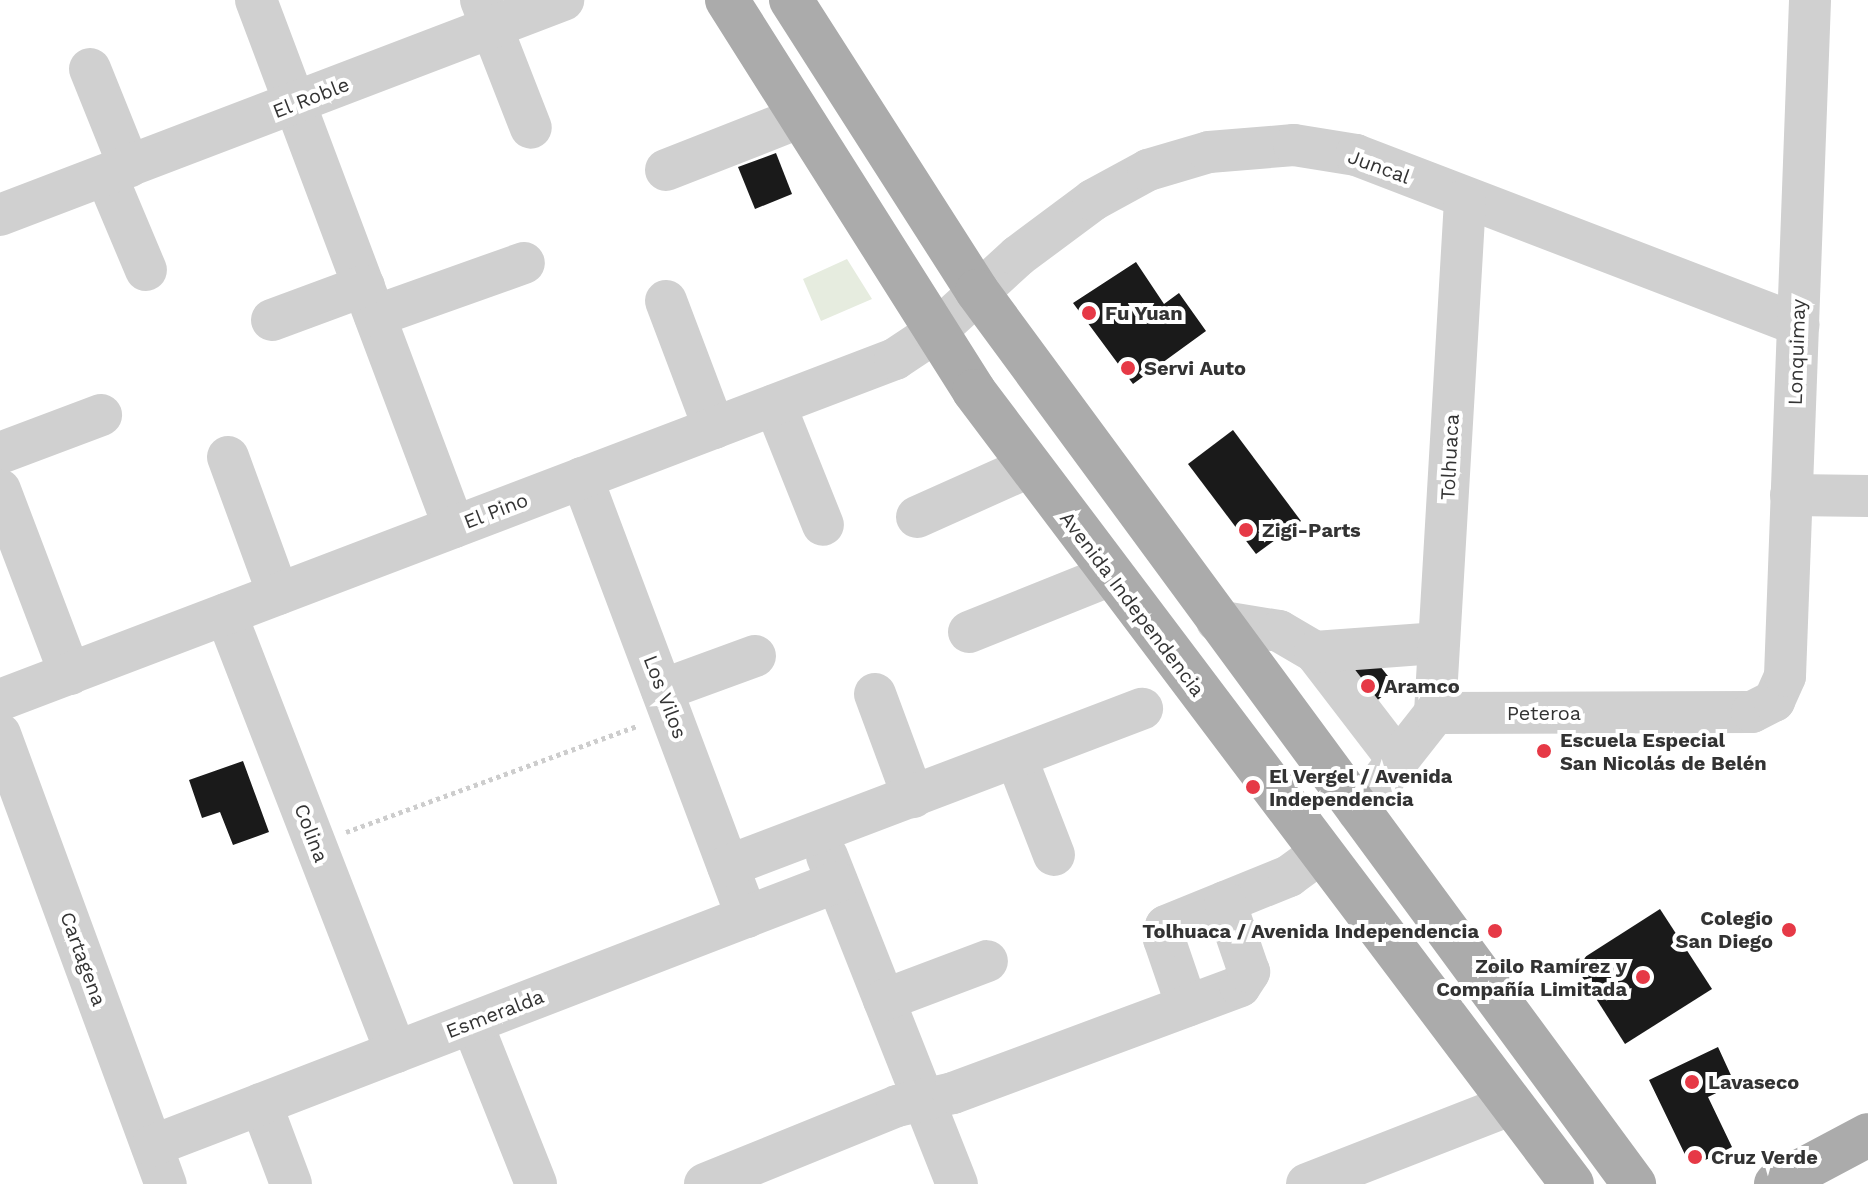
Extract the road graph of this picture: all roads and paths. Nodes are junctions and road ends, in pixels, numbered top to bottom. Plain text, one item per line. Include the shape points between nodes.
1 (256, 0) edge
2 (563, 0) edge
3 (727, 0) edge
4 (791, 0) edge
5 (1810, 0) edge
6 (486, 14) edge
7 (90, 69) dead end
8 (295, 104) junction
9 (799, 118) junction
10 (531, 128) dead end
11 (666, 170) dead end
12 (118, 171) junction
13 (1465, 200) junction
14 (0, 215) edge
15 (524, 263) dead end
16 (146, 270) dead end
17 (977, 291) junction
18 (369, 301) junction
19 (666, 301) dead end
20 (272, 320) dead end
21 (1798, 325) junction
22 (934, 333) junction
23 (775, 405) junction
24 (101, 415) dead end
25 (714, 428) junction
26 (0, 453) edge
27 (228, 457) dead end
28 (1029, 467) junction
29 (582, 478) junction
30 (1791, 495) junction
31 (1868, 496) edge
32 (2, 501) edge
33 (917, 517) dead end
34 (823, 525) dead end
35 (454, 527) junction
36 (11, 552) edge
37 (1111, 575) junction
38 (278, 594) junction
39 (226, 614) junction
40 (1217, 621) junction
41 (969, 632) dead end
42 (1439, 643) junction
43 (1315, 652) junction
44 (755, 656) dead end
45 (70, 674) junction
46 (875, 694) dead end
47 (0, 700) edge
48 (1774, 701) joint
49 (655, 706) junction
50 (1142, 709) dead end
51 (1435, 713) junction
52 (0, 734) edge
53 (1016, 757) junction
54 (1398, 760) junction
55 (913, 797) junction
56 (1358, 811) junction
57 (817, 832) junction
58 (342, 834) dead end
59 (1321, 853) junction
60 (1054, 855) dead end
61 (728, 866) junction
62 (837, 882) junction
63 (1225, 902) junction
64 (747, 917) junction
65 (987, 961) dead end
66 (884, 1000) junction
67 (1187, 1006) junction
68 (472, 1023) junction
69 (396, 1052) junction
70 (924, 1100) junction
71 (261, 1104) junction
72 (1512, 1104) junction
73 (1868, 1135) edge
74 (159, 1165) edge
75 (291, 1184) edge
76 (536, 1184) edge
77 (705, 1184) edge
78 (957, 1184) edge
79 (1307, 1184) edge
80 (1572, 1184) edge
81 (1634, 1184) edge
82 (1776, 1184) edge

1 - 8 street
2 - 6 street, El Roble
3 - 9 main road, Avenida Independencia
4 - 17 main road
5 - 21 street, Lonquimay
6 - 8 street, El Roble
6 - 10 street
7 - 12 street
8 - 12 street, El Roble
8 - 18 street
9 - 11 street
9 - 22 main road, Avenida Independencia
12 - 14 street, El Roble
12 - 16 street
13 - 17 street, Juncal via 1356,155 1322,148 1268,145 1209,152 1148,170 1093,200
13 - 21 street, Juncal
13 - 42 street, Tolhuaca
15 - 18 street
17 - 22 street, El Pino
17 - 40 main road
18 - 20 street
18 - 35 street
19 - 25 street
21 - 30 street, Lonquimay
22 - 23 street, El Pino via 895,359
22 - 28 main road, Avenida Independencia
23 - 25 street, El Pino
23 - 34 street
24 - 26 street
25 - 29 street, El Pino
27 - 38 street
28 - 33 street
28 - 37 main road, Avenida Independencia
29 - 35 street, El Pino
29 - 49 street, Los Vilos
30 - 31 street
30 - 48 street, Lonquimay via 1785,676
32 - 36 street
35 - 38 street, El Pino
36 - 45 street
37 - 41 street
37 - 59 main road, Avenida Independencia
38 - 39 street, El Pino
39 - 45 street, El Pino
39 - 69 street, Colina
40 - 43 street via 1279,631
40 - 56 main road
42 - 43 street
42 - 51 street, Tolhuaca
43 - 54 street
44 - 49 street
45 - 47 street, El Pino
46 - 55 street
48 - 51 street, Peteroa via 1752,712
49 - 58 path
49 - 61 street, Los Vilos
50 - 53 street
51 - 54 street
52 - 74 street, Cartagena
53 - 55 street
53 - 60 street
54 - 56 street
55 - 57 street
56 - 81 main road
57 - 61 street
57 - 62 street
59 - 63 street via 1289,876
59 - 72 main road, Avenida Independencia
61 - 64 street, Los Vilos
62 - 64 street, Esmeralda
62 - 66 street
63 - 67 street via 1248,979
63 - 67 street via 1170,922 1164,930
64 - 68 street, Esmeralda
65 - 66 street
66 - 70 street
67 - 70 street
68 - 69 street, Esmeralda
68 - 76 street
69 - 71 street, Esmeralda
70 - 77 street
70 - 78 street
71 - 74 street, Esmeralda
71 - 75 street
72 - 79 street
72 - 80 main road, Avenida Independencia
73 - 82 main road

